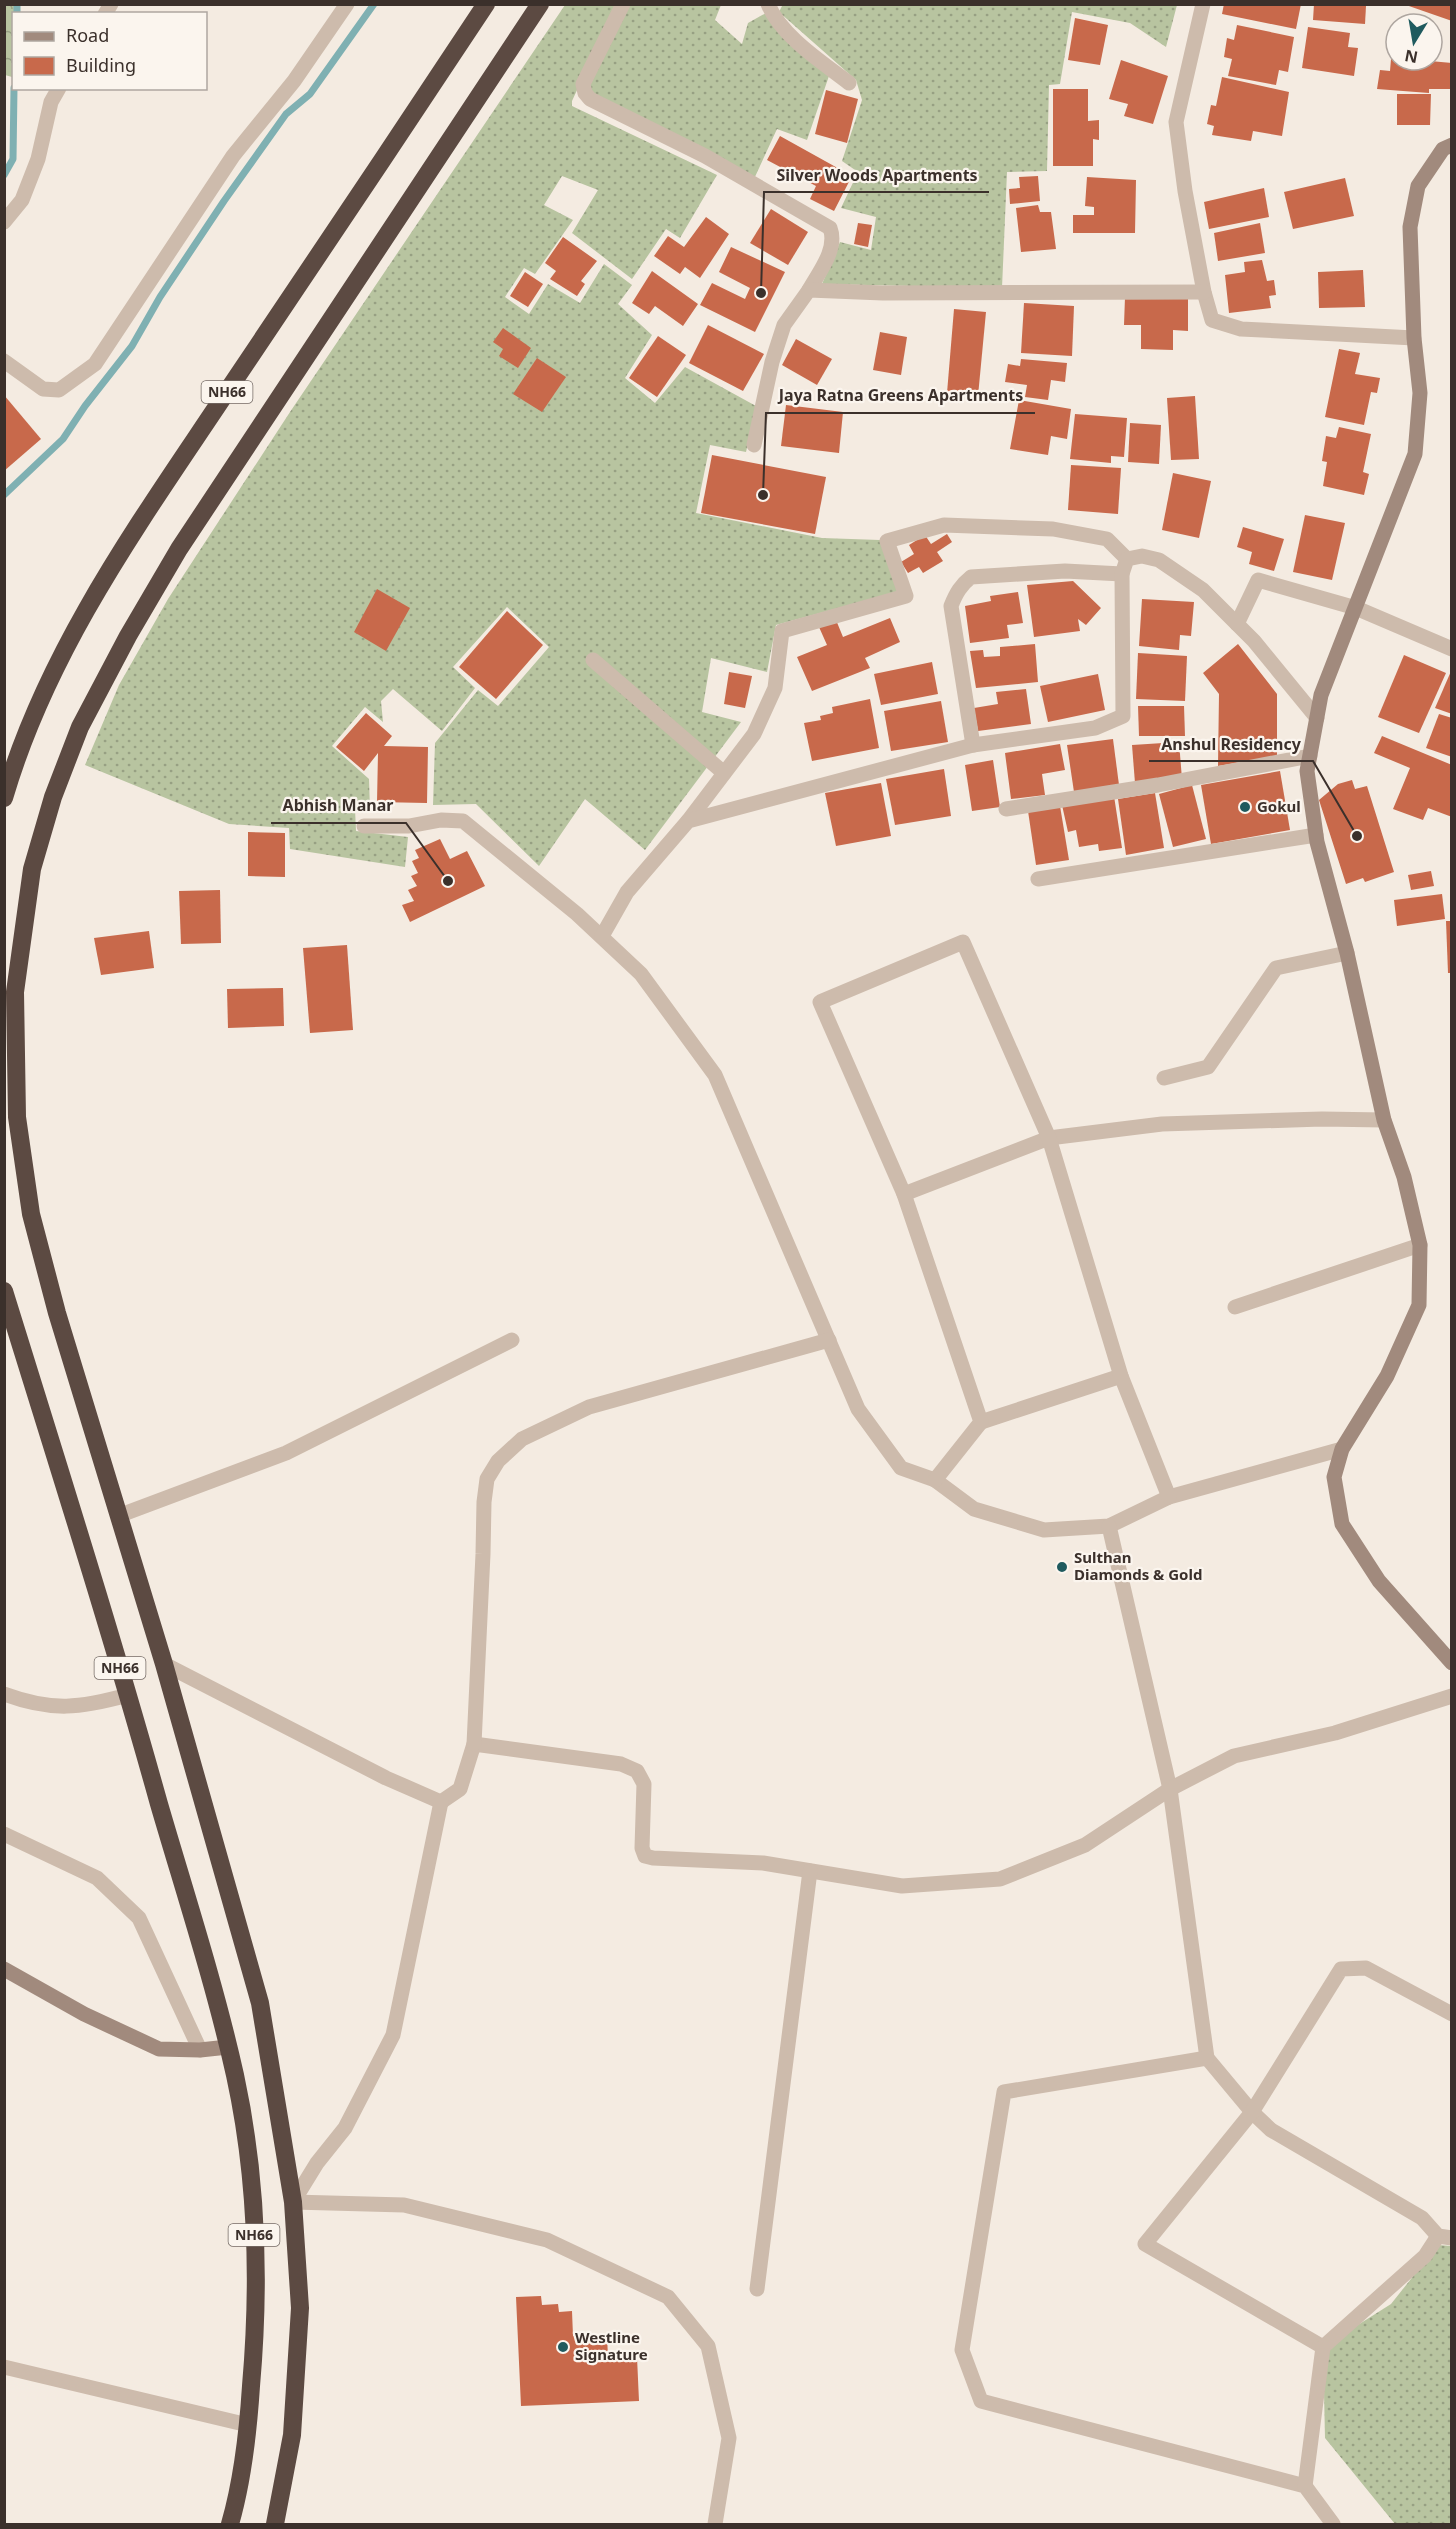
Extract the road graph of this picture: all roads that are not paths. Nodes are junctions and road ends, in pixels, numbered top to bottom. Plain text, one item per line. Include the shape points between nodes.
1 (347, 4) edge
2 (486, 4) edge
3 (540, 4) edge
4 (623, 4) edge
5 (768, 4) edge
6 (1203, 4) edge
7 (849, 83) dead end
8 (58, 90) edge
9 (1452, 145) edge
10 (5, 220) edge
11 (809, 290) junction
12 (1204, 292) junction
13 (1414, 338) junction
14 (4, 361) edge
15 (754, 445) dead end
16 (1125, 566) junction
17 (1356, 608) junction
18 (1237, 624) junction
19 (1452, 649) edge
20 (593, 660) dead end
21 (1317, 718) junction
22 (973, 745) junction
23 (1310, 756) junction
24 (724, 773) junction
25 (4, 798) edge
26 (1006, 809) dead end
27 (688, 821) junction
28 (364, 826) dead end
29 (1316, 835) junction
30 (1038, 879) dead end
31 (602, 936) junction
32 (1347, 953) junction
33 (1164, 1078) dead end
34 (1384, 1120) junction
35 (1049, 1138) junction
36 (904, 1194) junction
37 (1420, 1245) junction
38 (4, 1291) edge
39 (1235, 1307) dead end
40 (512, 1340) dead end
41 (829, 1341) junction
42 (1122, 1376) junction
43 (981, 1422) junction
44 (1342, 1449) junction
45 (935, 1480) junction
46 (1169, 1497) junction
47 (118, 1516) junction
48 (1109, 1527) junction
49 (1452, 1663) edge
50 (164, 1664) junction
51 (4, 1694) edge
52 (128, 1695) junction
53 (1452, 1696) edge
54 (474, 1744) junction
55 (1170, 1789) junction
56 (441, 1802) junction
57 (4, 1834) edge
58 (810, 1871) junction
59 (4, 1969) edge
60 (1452, 2014) edge
61 (228, 2047) junction
62 (200, 2050) junction
63 (1207, 2058) junction
64 (1252, 2112) junction
65 (293, 2202) junction
66 (1445, 2237) edge
67 (757, 2289) dead end
68 (1323, 2347) junction
69 (4, 2367) edge
70 (248, 2425) junction
71 (1305, 2486) junction
72 (230, 2524) edge
73 (274, 2524) edge
74 (715, 2524) edge
75 (1333, 2524) edge

1 - 14 street via 294,81 233,156 95,364 59,390 43,388
2 - 25 highway, NH66 via 122,548 54,670
3 - 47 highway, NH66 via 173,558 80,727 53,797 32,870 15,992 17,1117 31,1214
4 - 11 street via 584,84 585,93 830,228 834,239 831,249
5 - 7 street via 773,16 807,50
6 - 12 street via 1176,122
8 - 10 street via 22,200
9 - 13 street via 1443,149 1418,186 1416,196 1410,227
11 - 12 street
11 - 15 street via 784,325
12 - 13 street via 1212,320 1241,329
13 - 17 street via 1420,393 1415,454
16 - 18 street via 1142,556 1159,560 1203,590
16 - 22 street via 1123,716 1095,728
16 - 22 street via 971,577 964,582 951,606
16 - 24 street via 1107,538 1053,529 944,525 887,541 906,596 782,631 775,688 754,734
17 - 18 street via 1258,580
17 - 19 street
17 - 21 street via 1321,695
18 - 21 street
20 - 24 street
21 - 23 street
22 - 27 street
23 - 26 street via 1158,786
23 - 29 street via 1307,771
24 - 27 street
27 - 31 street via 627,892
28 - 31 street via 463,821
29 - 30 street
29 - 32 street
31 - 41 street via 641,974 715,1075
32 - 33 street via 1276,968 1208,1067
32 - 34 street
34 - 35 street via 1162,1124
34 - 37 street via 1404,1177
35 - 36 street
35 - 36 street via 963,942 820,1002
35 - 42 street
36 - 43 street
37 - 39 street
37 - 44 street via 1419,1305 1387,1376
38 - 52 highway, NH66
40 - 47 street via 286,1453
41 - 45 street via 858,1409 901,1468
41 - 54 street via 589,1407 522,1439 498,1461 487,1479 484,1502
42 - 43 street
42 - 46 street
43 - 45 street
44 - 46 street
44 - 49 street via 1334,1477 1342,1524 1379,1581
45 - 48 street via 974,1509 1044,1530
46 - 48 street
47 - 50 highway, NH66
48 - 55 street
50 - 56 street via 386,1778
50 - 65 highway, NH66 via 260,2003
51 - 52 street via 57,1708
52 - 61 highway, NH66
53 - 55 street via 1335,1733 1234,1756
54 - 56 street via 460,1789
54 - 58 street via 621,1764 637,1771 644,1784 645,1856 763,1863
55 - 58 street via 1085,1845 1000,1879 902,1886
55 - 63 street
56 - 65 street via 393,2035 345,2128
57 - 62 street via 97,1878 139,1918
58 - 67 street
59 - 62 street via 84,2014 159,2049
60 - 64 street via 1366,1968 1341,1970
61 - 62 street
61 - 70 highway, NH66 via 251,2173 254,2347
63 - 64 street
63 - 71 street via 1004,2092 962,2350 981,2401
64 - 66 street via 1270,2130 1422,2218
64 - 68 street via 1145,2244
65 - 73 highway, NH66 via 300,2308 292,2435
65 - 74 street via 404,2205 547,2240 668,2297 708,2346 729,2438
66 - 68 street
68 - 71 street
69 - 70 street
70 - 72 highway, NH66
71 - 75 street

